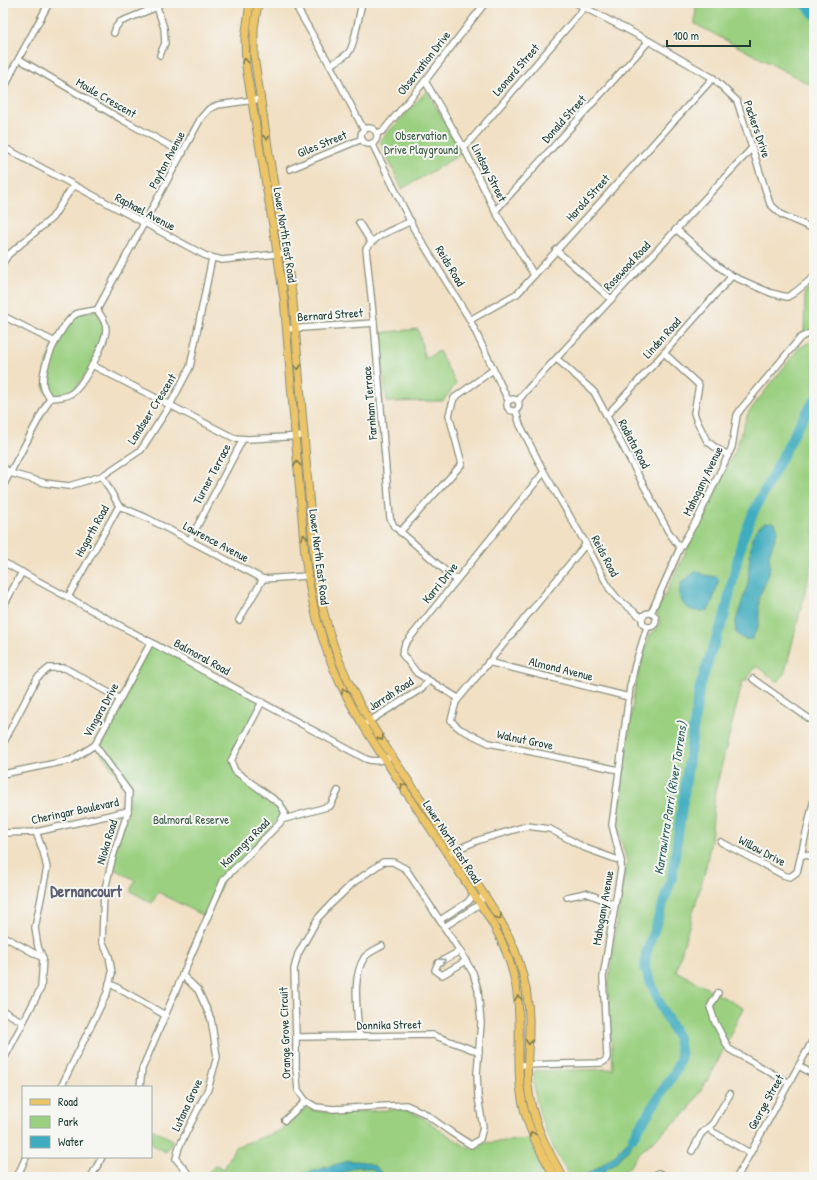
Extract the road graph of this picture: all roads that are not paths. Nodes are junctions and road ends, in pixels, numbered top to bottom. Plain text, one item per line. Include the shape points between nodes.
1 (49, 3) edge
2 (250, 3) edge
3 (258, 3) edge
4 (294, 3) edge
5 (362, 3) edge
6 (485, 3) edge
7 (576, 3) edge
8 (159, 5) edge
9 (584, 8) junction
10 (114, 33) dead end
11 (649, 41) junction
12 (160, 54) dead end
13 (19, 60) junction
14 (330, 65) junction
15 (712, 78) junction
16 (425, 80) junction
17 (3, 92) edge
18 (261, 98) junction
19 (252, 100) junction
20 (364, 130) junction
21 (377, 133) junction
22 (362, 139) junction
23 (372, 143) junction
24 (3, 147) edge
25 (464, 148) junction
26 (752, 148) junction
27 (183, 153) junction
28 (290, 169) dead end
29 (73, 186) junction
30 (496, 211) junction
31 (411, 221) junction
32 (359, 223) dead end
33 (145, 224) junction
34 (676, 229) junction
35 (814, 229) edge
36 (371, 242) junction
37 (556, 250) junction
38 (286, 253) junction
39 (277, 254) junction
40 (212, 258) junction
41 (3, 263) edge
42 (534, 275) junction
43 (732, 276) junction
44 (814, 277) edge
45 (611, 299) junction
46 (97, 310) junction
47 (3, 316) edge
48 (470, 320) junction
49 (374, 323) junction
50 (295, 328) junction
51 (287, 329) junction
52 (814, 331) edge
53 (55, 342) junction
54 (664, 353) junction
55 (557, 359) junction
56 (92, 365) junction
57 (493, 370) junction
58 (50, 398) junction
59 (510, 400) junction
60 (518, 401) junction
61 (170, 405) junction
62 (516, 411) junction
63 (607, 415) junction
64 (295, 436) junction
65 (304, 436) junction
66 (243, 439) junction
67 (728, 455) junction
68 (3, 467) edge
69 (544, 472) junction
70 (10, 473) junction
71 (102, 476) junction
72 (3, 486) edge
73 (119, 506) junction
74 (400, 532) junction
75 (190, 540) junction
76 (586, 544) junction
77 (680, 548) junction
78 (3, 562) edge
79 (22, 572) junction
80 (308, 576) junction
81 (263, 579) junction
82 (456, 580) junction
83 (68, 597) junction
84 (3, 607) edge
85 (651, 613) junction
86 (642, 618) junction
87 (239, 620) dead end
88 (647, 627) junction
89 (151, 642) junction
90 (488, 662) junction
91 (753, 679) dead end
92 (429, 681) junction
93 (629, 696) junction
94 (120, 699) junction
95 (457, 700) junction
96 (262, 702) junction
97 (370, 721) junction
98 (814, 722) edge
99 (363, 725) junction
100 (3, 744) edge
101 (95, 745) junction
102 (392, 756) junction
103 (385, 759) junction
104 (619, 770) junction
105 (3, 774) edge
106 (338, 791) dead end
107 (814, 799) edge
108 (128, 811) junction
109 (281, 820) junction
110 (36, 832) junction
111 (3, 833) edge
112 (721, 842) dead end
113 (450, 852) junction
114 (801, 854) junction
115 (814, 857) edge
116 (621, 861) junction
117 (474, 894) junction
118 (483, 894) junction
119 (567, 897) dead end
120 (480, 904) junction
121 (614, 904) junction
122 (440, 920) junction
123 (444, 927) junction
124 (3, 936) edge
125 (382, 946) dead end
126 (460, 951) junction
127 (43, 958) junction
128 (466, 961) junction
129 (182, 975) junction
130 (109, 983) junction
131 (718, 993) dead end
132 (3, 1011) edge
133 (165, 1015) junction
134 (23, 1022) junction
135 (359, 1036) junction
136 (296, 1038) junction
137 (814, 1038) edge
138 (478, 1052) junction
139 (3, 1061) edge
140 (519, 1065) junction
141 (527, 1065) junction
142 (798, 1066) junction
143 (814, 1075) edge
144 (789, 1083) junction
145 (61, 1086) edge
146 (140, 1086) edge
147 (730, 1094) dead end
148 (306, 1101) junction
149 (285, 1120) dead end
150 (709, 1128) junction
151 (692, 1151) dead end
152 (750, 1153) junction
153 (26, 1158) edge
154 (101, 1158) edge
155 (553, 1168) junction
156 (655, 1175) edge
157 (17, 1177) edge
158 (91, 1177) edge
159 (189, 1177) edge
160 (555, 1177) edge
161 (563, 1177) edge
162 (667, 1177) edge
163 (737, 1177) edge

1 - 13 street
19 -> 2 main road, Lower North East Road via 245,50
3 - 18 main road, Lower North East Road via 254,23 254,46
4 - 14 street
5 - 14 street via 350,52
6 - 16 street, Observation Drive
7 - 9 street, Packers Drive
8 - 10 street via 120,22
8 - 12 street via 165,43
9 - 11 street, Packers Drive
9 - 25 street, Leonard Street
11 - 15 street, Packers Drive
11 - 30 street, Donald Street
13 - 17 street
13 - 27 street, Moule Crescent
14 - 20 street
15 - 26 street, Packers Drive via 738,101
15 - 37 street, Harold Street
16 - 21 street, Observation Drive via 383,131
16 - 25 street, Lindsay Street
18 - 19 street, Payton Avenue
18 -> 38 main road, Lower North East Road
19 - 27 street, Payton Avenue via 218,105 209,110 201,118
19 - 39 main road, Lower North East Road
20 - 21 street via 372,128
20 - 22 street
21 - 23 street
22 - 23 street via 366,143
22 - 28 street, Giles Street
23 - 31 street, Reids Road
24 - 29 street, Raphael Avenue
25 - 30 street, Lindsay Street
26 - 34 street, Rosewood Road
26 - 35 street, Packers Drive via 770,204 782,215
27 - 33 street, Payton Avenue
29 - 33 street, Raphael Avenue
29 - 41 street via 52,218 8,255
30 - 42 street, Lindsay Street
31 - 36 street
31 - 48 street, Reids Road
32 - 36 street
33 - 40 street, Raphael Avenue
33 - 46 street, Payton Avenue
34 - 43 street
34 - 45 street, Rosewood Road
36 - 49 street, Farnham Terrace via 366,249
37 - 42 street, Harold Street
37 - 45 street
38 - 39 street, Raphael Avenue
38 - 50 main road, Lower North East Road
39 - 40 street, Raphael Avenue via 222,260
39 - 51 main road, Lower North East Road
40 - 61 street, Landseer Crescent via 190,368
42 - 48 street, Harold Street via 518,293
43 - 44 street via 770,293 787,297
43 - 54 street, Linden Road
45 - 55 street, Rosewood Road
46 - 53 street via 75,315
46 - 56 street via 106,330 104,342
47 - 53 street
48 - 57 street, Reids Road
49 - 50 street, Bernard Street
49 - 74 street, Farnham Terrace via 390,518
50 - 51 street, Bernard Street
50 -> 65 main road, Lower North East Road
51 - 64 main road, Lower North East Road
52 - 67 street, Mahogany Avenue via 800,338 741,409 737,415
53 - 58 street via 43,377 44,388
54 - 63 street, Linden Road
54 - 67 street via 699,385 694,413 697,421 707,441
55 - 60 street, Rosewood Road
55 - 63 street, Radiata Road via 594,392
56 - 58 street via 72,393
56 - 61 street
57 - 59 street, Reids Road
57 - 74 street via 454,397 448,415 462,464
58 - 70 street
59 - 60 street
59 - 62 street via 508,408
60 - 62 street via 520,407
61 - 66 street via 234,438
61 - 71 street, Landseer Crescent via 141,450
62 - 69 street, Reids Road via 520,425
63 - 77 street, Radiata Road via 668,532
64 - 65 street
64 - 66 street
80 -> 64 main road, Lower North East Road
65 - 97 main road, Lower North East Road via 314,556 321,604 342,668
66 - 75 street, Turner Terrace
67 - 77 street, Mahogany Avenue via 699,516
68 - 70 street, Landseer Crescent
69 - 76 street, Reids Road
69 - 82 street, Karri Drive
70 - 71 street, Landseer Crescent via 45,483 69,486
70 - 72 street
71 - 73 street, Hogarth Road
73 - 75 street, Lawrence Avenue
73 - 83 street, Hogarth Road
74 - 82 street, Farnham Terrace
75 - 81 street, Lawrence Avenue
76 - 86 street, Reids Road via 609,588 617,598
76 - 90 street
77 - 85 street, Mahogany Avenue
78 - 79 street, Balmoral Road
79 - 83 street, Balmoral Road
79 - 84 street
80 - 81 street
99 -> 80 main road, Lower North East Road via 340,683 326,650 315,615
81 - 87 street
82 - 92 street, Karri Drive via 405,644 402,654 417,673
83 - 89 street, Balmoral Road
85 - 86 street via 644,614
85 - 88 street via 655,622
86 - 88 street via 643,624
88 - 93 street, Mahogany Avenue via 635,665
89 - 94 street, Vingara Drive
89 - 96 street, Balmoral Road
90 - 93 street, Almond Avenue
90 - 95 street
91 - 98 street
92 - 95 street, Karri Drive
92 - 97 street, Jarrah Road
93 - 104 street, Mahogany Avenue
94 - 100 street via 65,668 48,668 37,678
94 - 101 street, Vingara Drive
95 - 104 street, Walnut Grove via 451,720 483,741
96 - 103 street, Balmoral Road via 366,759
96 - 109 street, Kanangra Road via 231,761 235,772 280,804 285,813
97 - 99 street, Jarrah Road
97 -> 102 main road, Lower North East Road
99 - 103 main road, Lower North East Road
101 - 105 street, Vingara Drive via 71,760
101 - 108 street, Nioka Road via 128,792
102 - 103 street, Balmoral Road
102 - 113 main road, Lower North East Road
113 -> 103 main road, Lower North East Road
104 - 116 street, Mahogany Avenue via 612,825
106 - 109 street via 330,806
107 - 114 street, Willow Drive
108 - 110 street, Cheringar Boulevard
108 - 130 street, Nioka Road via 104,893 102,941 109,956 112,973
109 - 129 street, Kanangra Road via 224,879
110 - 111 street, Cheringar Boulevard
110 - 127 street via 47,868 35,928
112 - 114 street, Willow Drive via 790,877 797,872
113 - 116 street via 528,826 550,829 585,848
113 - 117 main road, Lower North East Road
113 - 118 main road, Lower North East Road
114 - 115 street, Willow Drive
116 - 121 street, Mahogany Avenue
117 - 120 main road, Lower North East Road
117 - 122 street via 468,902
118 - 120 street
118 -> 141 main road, Lower North East Road via 506,929 522,971 529,1015
119 - 121 street via 586,893
120 - 123 street
140 -> 120 main road, Lower North East Road via 519,1010 515,978 500,937
121 - 141 street, Mahogany Avenue via 603,977 607,1057 605,1061
122 - 123 street, Orange Grove Circuit
122 - 136 street, Orange Grove Circuit via 406,869 393,862 383,862 353,883 318,918 298,954 294,969
123 - 126 street, Orange Grove Circuit
124 - 127 street
125 - 135 street via 365,957 358,971 356,985
126 - 128 street, Orange Grove Circuit
128 -> 126 street via 442,975 435,970 438,963
127 - 134 street via 41,988
128 - 138 street, Orange Grove Circuit via 478,990 481,1023
129 - 133 street, Kanangra Road
129 - 159 street, Lutana Grove via 198,990 211,1019 217,1057 208,1089 178,1147 176,1159
130 - 133 street
130 - 145 street, Nioka Road via 107,993
131 - 144 street via 710,1008 729,1049
132 - 134 street
133 - 146 street, Kanangra Road via 142,1069
134 - 139 street
135 - 136 street, Donnika Street
135 - 138 street, Donnika Street via 433,1035
136 - 148 street, Orange Grove Circuit via 298,1090
137 - 142 street, George Street
138 - 148 street, Orange Grove Circuit via 478,1097 483,1127 480,1139 471,1144 424,1113 406,1105 333,1109 316,1107
140 - 141 street, Mahogany Avenue
155 -> 140 main road, Lower North East Road via 538,1149 527,1122 521,1094
141 - 155 main road, Lower North East Road via 535,1118
142 - 143 street
142 - 144 street, George Street
144 - 152 street, George Street
147 - 150 street
148 - 149 street
150 - 151 street via 701,1134
150 - 152 street
152 - 163 street, George Street
153 - 157 street
154 - 158 street
155 - 160 main road, Lower North East Road
155 - 161 main road, Lower North East Road
156 - 162 street

